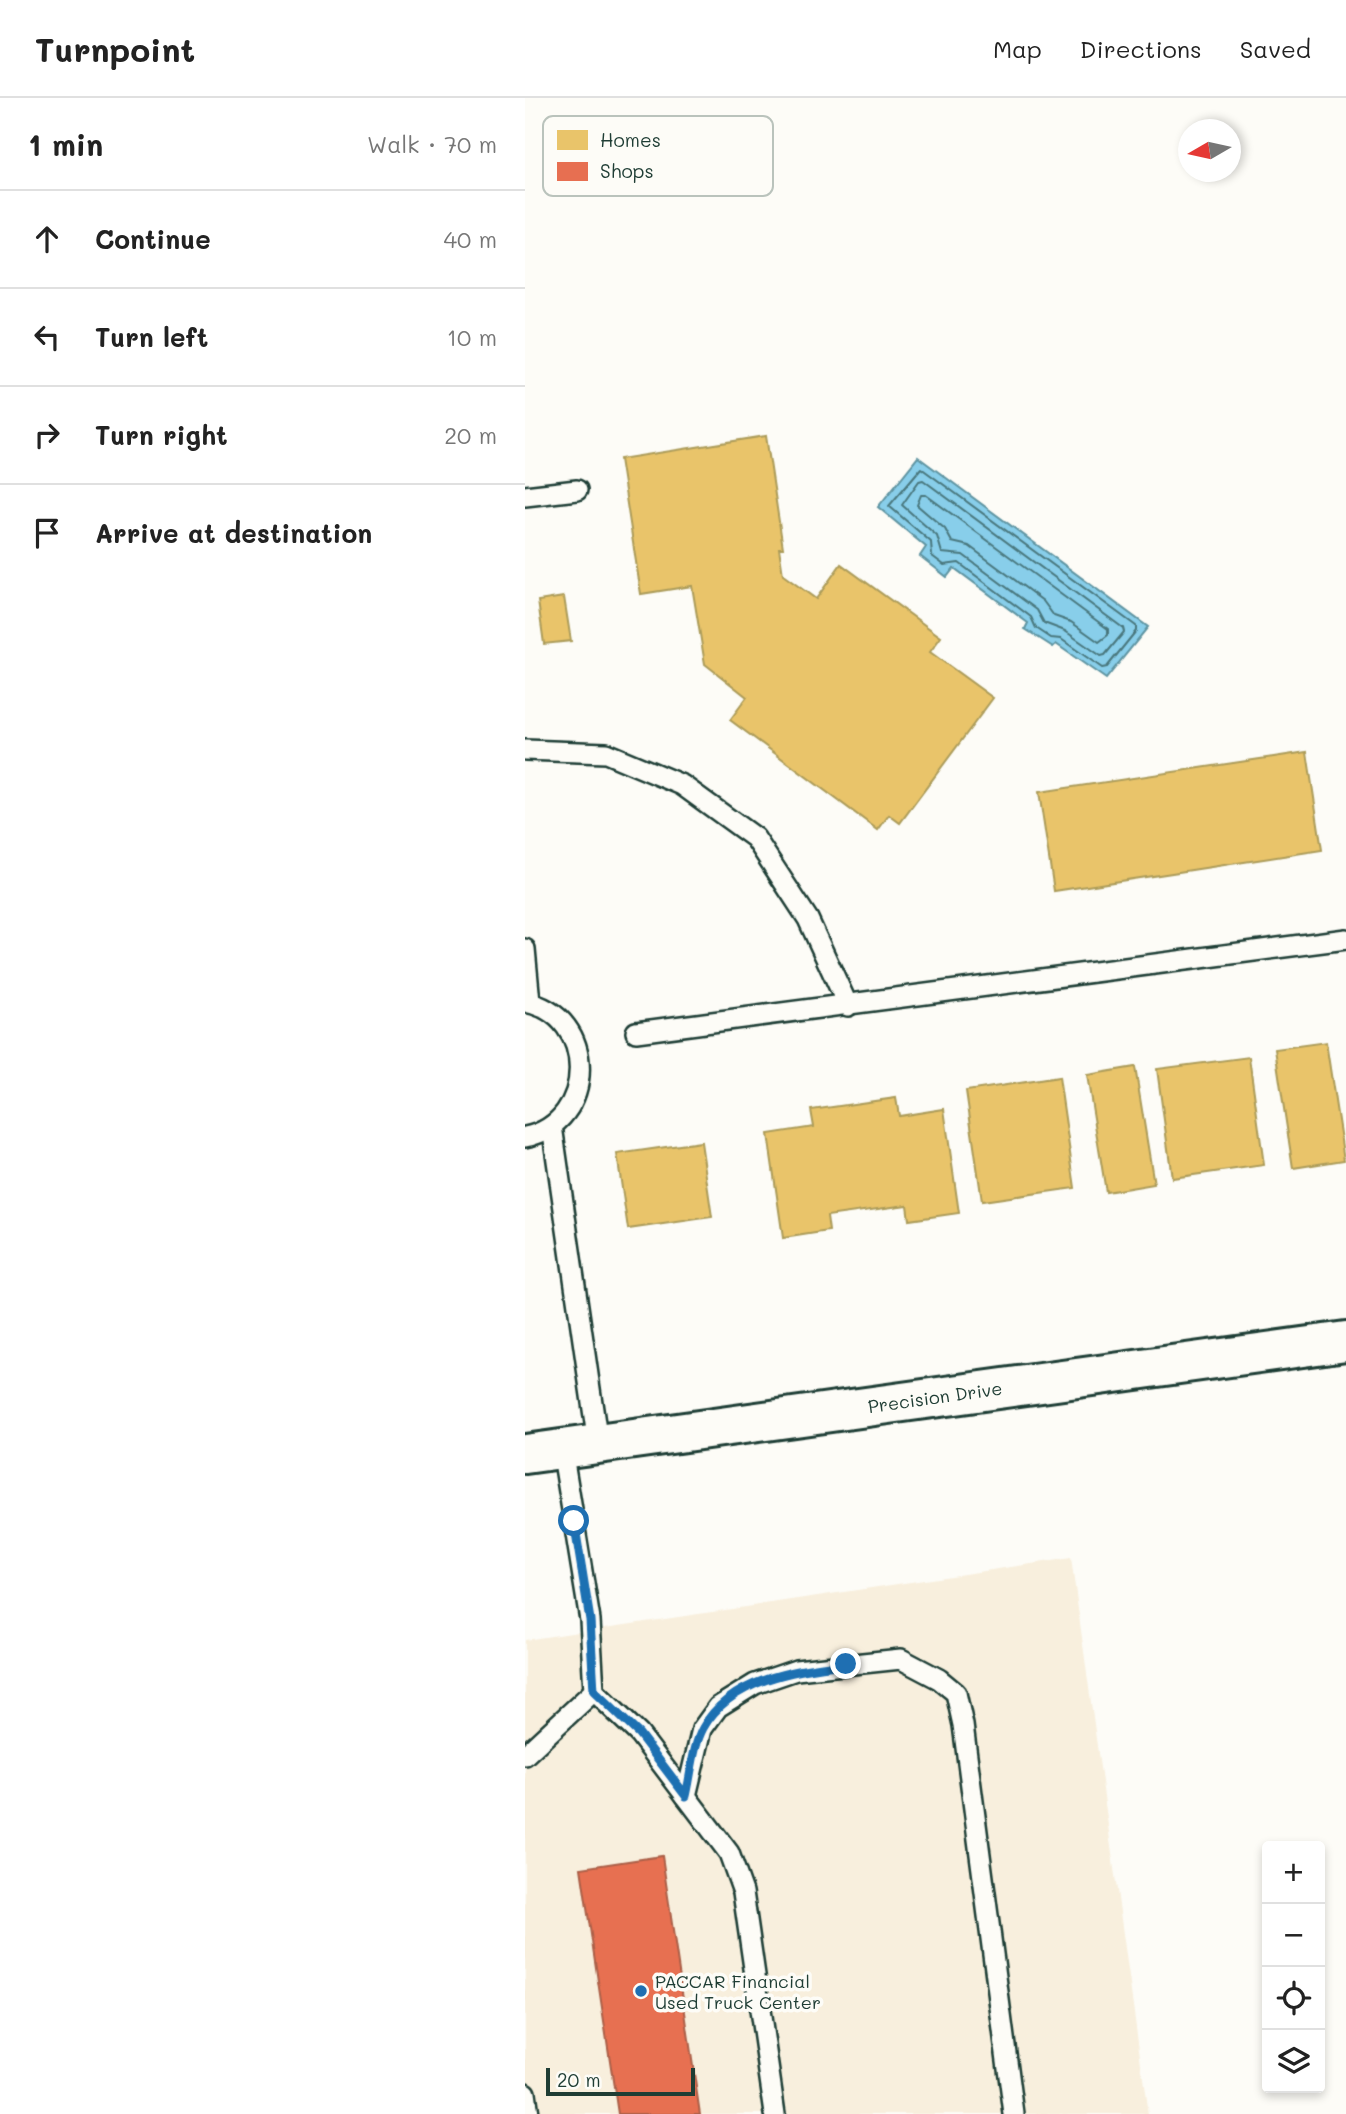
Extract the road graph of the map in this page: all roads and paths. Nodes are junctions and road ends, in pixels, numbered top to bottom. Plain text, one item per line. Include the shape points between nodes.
1 (577, 489) dead end
2 (525, 496) edge
3 (525, 750) edge
4 (1346, 939) edge
5 (525, 949) edge
6 (527, 1002) edge
7 (848, 1006) junction
8 (636, 1032) dead end
9 (552, 1126) junction
10 (525, 1137) edge
11 (1346, 1341) edge
12 (547, 1448) edge
13 (594, 1691) junction
14 (525, 1755) edge
15 (686, 1796) junction
16 (525, 2094) edge
17 (528, 2114) edge
18 (775, 2114) edge
19 (1014, 2114) edge

1 - 2 lane
3 - 7 lane via 605,753 682,785 755,838 808,919
4 - 7 lane
5 - 6 lane
6 - 9 lane via 563,1022 580,1057 576,1096
7 - 8 lane
9 - 10 lane
9 - 12 lane
11 - 12 street, Precision Drive
12 - 13 lane via 590,1620
13 - 14 lane
13 - 15 lane via 639,1734
15 - 18 lane via 729,1853 743,1892
15 - 19 lane via 702,1729 719,1707 755,1684 796,1670 901,1659 956,1693
16 - 17 lane

